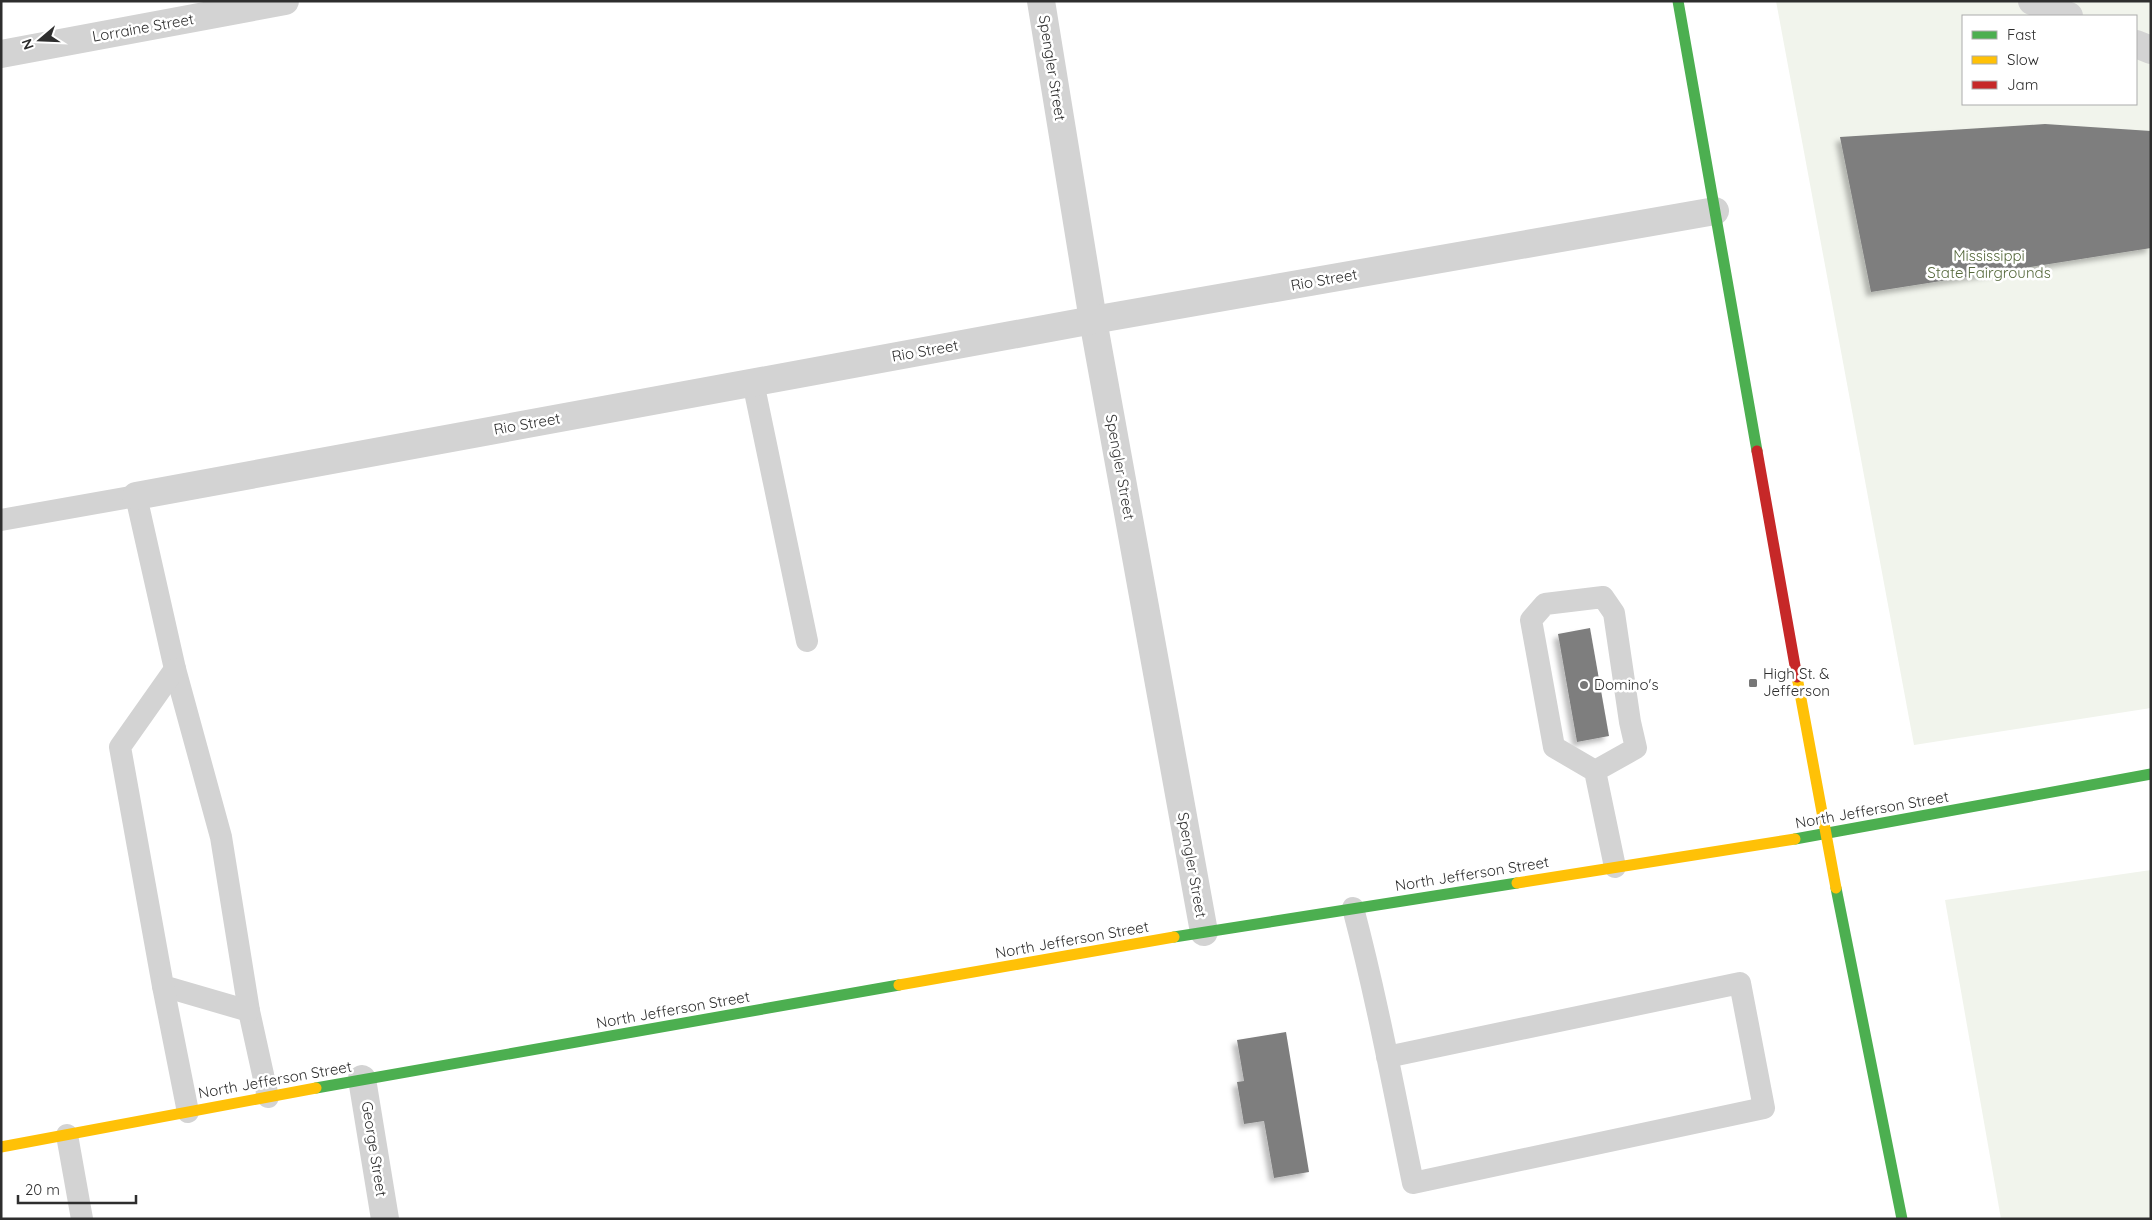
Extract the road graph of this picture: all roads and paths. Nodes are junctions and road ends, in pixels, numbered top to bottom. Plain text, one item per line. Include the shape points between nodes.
1 (285, 1) edge
2 (1041, 1) edge
3 (1678, 1) edge
4 (2032, 1) edge
5 (2067, 15) edge
6 (2137, 44) edge
7 (2151, 50) edge
8 (1, 54) edge
9 (1715, 211) junction
10 (1093, 320) junction
11 (753, 382) junction
12 (136, 496) junction
13 (1, 520) edge
14 (806, 641) dead end
15 (175, 669) junction
16 (1596, 771) junction
17 (2151, 774) edge
18 (1825, 834) junction
19 (1615, 867) junction
20 (1353, 908) junction
21 (1204, 932) junction
22 (162, 986) junction
23 (248, 1011) junction
24 (1387, 1057) junction
25 (362, 1079) junction
26 (268, 1097) junction
27 (188, 1112) junction
28 (67, 1135) junction
29 (1, 1147) edge
30 (82, 1219) edge
31 (385, 1219) edge
32 (1902, 1219) edge

1 - 8 street, Lorraine Street
2 - 10 street, Spengler Street
3 - 9 street
4 - 5 street
6 - 7 street
9 - 10 street, Rio Street
9 - 18 street
10 - 11 street, Rio Street
10 - 21 street, Spengler Street
11 - 12 street, Rio Street
11 - 14 lane
12 - 13 lane
12 - 15 lane
15 - 22 lane via 120,747
15 - 23 lane via 220,837
16 - 16 lane via 1636,748 1614,613 1603,598 1545,604 1531,620 1554,747
16 - 19 lane
17 - 18 street, North Jefferson Street
18 - 19 street, North Jefferson Street
18 - 32 street
19 - 20 street, North Jefferson Street
20 - 21 street, North Jefferson Street
20 - 24 lane via 1373,984
21 - 25 street, North Jefferson Street
22 - 23 lane
22 - 27 lane
23 - 26 lane
24 - 24 lane via 1413,1182 1764,1108 1740,983
25 - 26 street, North Jefferson Street
25 - 31 street, George Street
26 - 27 street, North Jefferson Street
27 - 28 street, North Jefferson Street
28 - 29 street, North Jefferson Street
28 - 30 lane

